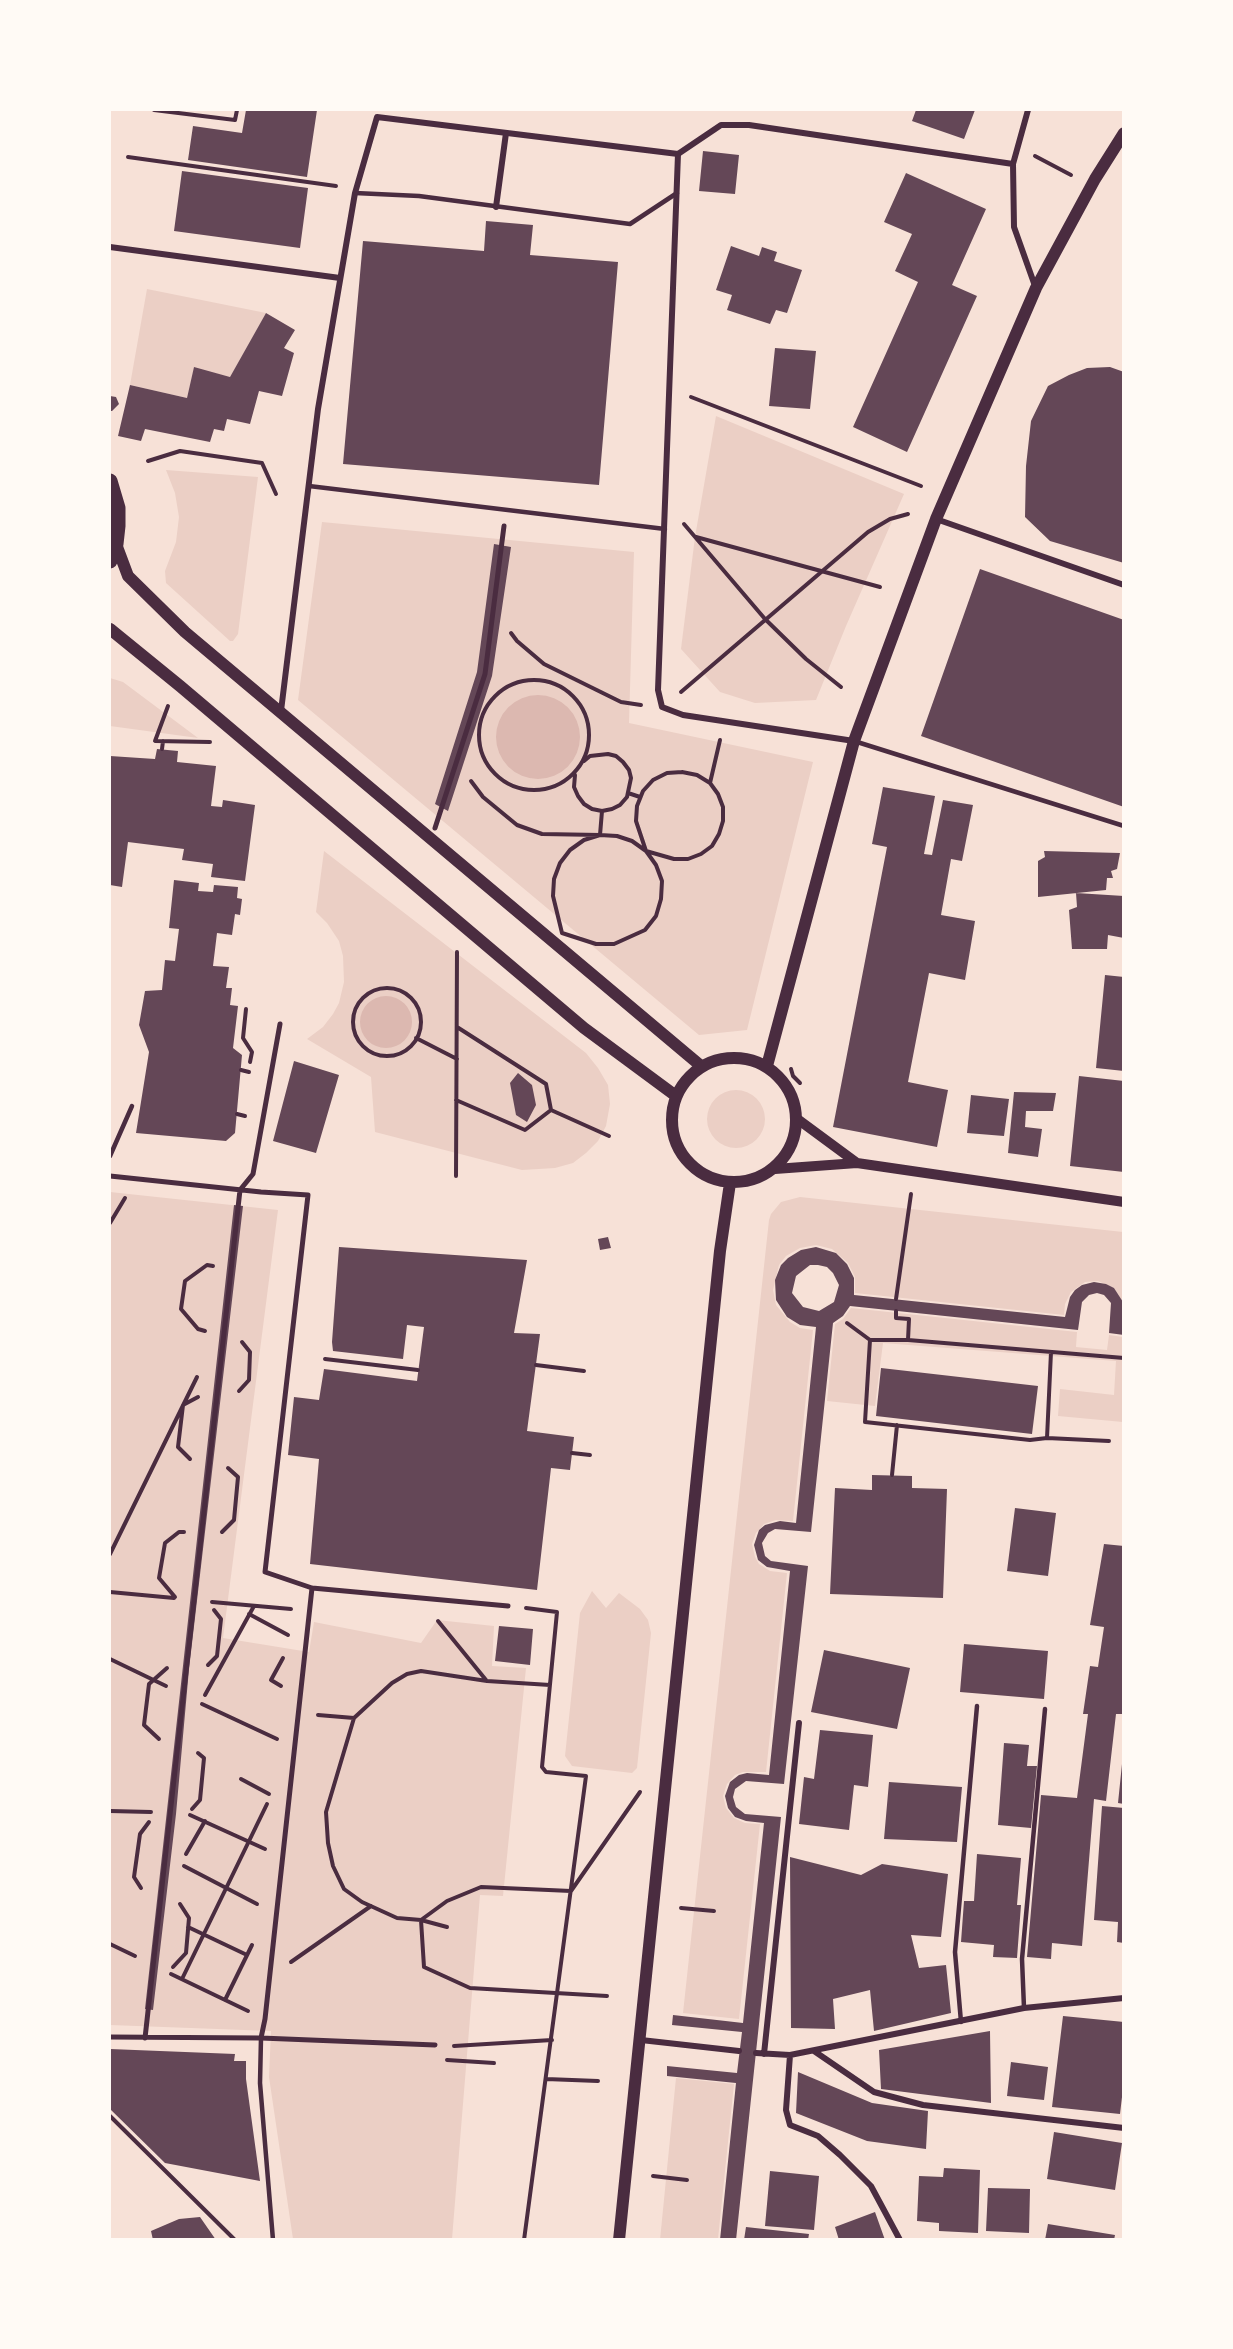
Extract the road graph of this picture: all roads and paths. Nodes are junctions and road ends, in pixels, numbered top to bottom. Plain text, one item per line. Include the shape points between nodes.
1 (154, 110) edge
2 (237, 110) edge
3 (1028, 110) edge
4 (506, 133) junction
5 (1124, 133) edge
6 (678, 154) junction
7 (1035, 156) dead end
8 (128, 157) dead end
9 (1013, 164) junction
10 (1071, 175) dead end
11 (340, 187) dead end
12 (355, 193) junction
13 (677, 193) junction
14 (496, 207) junction
15 (110, 247) edge
16 (340, 278) junction
17 (1036, 288) junction
18 (691, 397) dead end
19 (148, 462) dead end
20 (110, 481) edge
21 (309, 486) junction
22 (921, 486) dead end
23 (276, 494) dead end
24 (908, 514) dead end
25 (936, 519) junction
26 (682, 522) dead end
27 (504, 526) dead end
28 (665, 529) junction
29 (695, 537) junction
30 (116, 544) junction
31 (110, 561) edge
32 (823, 570) junction
33 (1124, 585) edge
34 (880, 587) dead end
35 (496, 594) junction
36 (765, 619) junction
37 (110, 630) edge
38 (841, 687) dead end
39 (677, 694) dead end
40 (169, 704) dead end
41 (645, 705) dead end
42 (280, 714) junction
43 (721, 735) dead end
44 (163, 741) junction
45 (854, 741) junction
46 (217, 742) dead end
47 (162, 749) dead end
48 (457, 761) junction
49 (583, 762) junction
50 (576, 771) junction
51 (710, 783) junction
52 (628, 794) junction
53 (640, 797) junction
54 (602, 811) junction
55 (1124, 826) edge
56 (435, 828) dead end
57 (600, 835) junction
58 (646, 851) junction
59 (457, 949) dead end
60 (246, 1009) dead end
61 (280, 1024) dead end
62 (457, 1027) junction
63 (416, 1038) junction
64 (457, 1059) junction
65 (789, 1064) dead end
66 (701, 1066) junction
67 (767, 1066) junction
68 (241, 1070) dead end
69 (249, 1072) junction
70 (248, 1083) dead end
71 (800, 1083) dead end
72 (676, 1096) junction
73 (456, 1100) junction
74 (245, 1105) dead end
75 (132, 1106) dead end
76 (551, 1110) junction
77 (237, 1114) dead end
78 (796, 1118) junction
79 (609, 1136) dead end
80 (110, 1156) edge
81 (857, 1163) junction
82 (775, 1169) junction
83 (110, 1176) edge
84 (456, 1176) dead end
85 (136, 1179) junction
86 (730, 1183) junction
87 (240, 1190) junction
88 (912, 1190) dead end
89 (1124, 1202) edge
90 (110, 1223) edge
91 (231, 1268) junction
92 (896, 1299) dead end
93 (896, 1311) dead end
94 (225, 1319) junction
95 (846, 1323) dead end
96 (870, 1340) junction
97 (908, 1340) junction
98 (1051, 1352) junction
99 (325, 1359) dead end
100 (1124, 1359) edge
101 (536, 1365) dead end
102 (418, 1370) dead end
103 (584, 1371) dead end
104 (199, 1374) dead end
105 (897, 1425) junction
106 (1047, 1438) junction
107 (1109, 1441) dead end
108 (572, 1454) dead end
109 (590, 1455) dead end
110 (892, 1475) dead end
111 (110, 1554) edge
112 (312, 1588) junction
113 (254, 1606) dead end
114 (508, 1606) dead end
115 (544, 1610) dead end
116 (249, 1614) junction
117 (437, 1620) dead end
118 (306, 1646) junction
119 (487, 1681) junction
120 (550, 1685) junction
121 (977, 1706) dead end
122 (1045, 1709) dead end
123 (196, 1713) dead end
124 (298, 1713) junction
125 (354, 1718) junction
126 (799, 1723) dead end
127 (241, 1779) dead end
128 (276, 1786) dead end
129 (645, 1786) dead end
130 (271, 1796) junction
131 (110, 1811) edge
132 (171, 1813) junction
133 (187, 1814) dead end
134 (249, 1842) junction
135 (282, 1857) junction
136 (180, 1865) dead end
137 (226, 1888) junction
138 (571, 1891) junction
139 (261, 1906) dead end
140 (371, 1906) junction
141 (681, 1908) dead end
142 (714, 1911) dead end
143 (421, 1920) junction
144 (188, 1927) dead end
145 (447, 1927) dead end
146 (204, 1934) junction
147 (110, 1944) edge
148 (155, 1966) junction
149 (270, 1967) junction
150 (268, 1978) junction
151 (182, 1979) junction
152 (557, 1993) junction
153 (607, 1996) dead end
154 (1124, 1998) edge
155 (1024, 2008) junction
156 (265, 2019) junction
157 (961, 2022) junction
158 (110, 2037) edge
159 (145, 2038) junction
160 (261, 2038) junction
161 (552, 2040) junction
162 (641, 2040) junction
163 (435, 2045) dead end
164 (455, 2046) dead end
165 (740, 2051) dead end
166 (814, 2051) junction
167 (756, 2053) dead end
168 (764, 2054) junction
169 (790, 2055) junction
170 (546, 2079) junction
171 (598, 2081) dead end
172 (110, 2116) edge
173 (1124, 2128) edge
174 (653, 2176) dead end
175 (687, 2180) dead end
176 (236, 2240) edge
177 (273, 2240) edge
178 (524, 2240) edge
179 (619, 2240) edge
180 (900, 2240) edge

1 - 2 path via 235,120
3 - 9 street
4 - 6 street
4 - 12 street via 377,117
4 - 14 street
5 - 17 main road
6 - 9 street via 721,125 749,125
6 - 13 street
7 - 10 path
8 - 11 path
9 - 17 street via 1014,227
12 - 14 lane via 419,196
12 - 16 street
13 - 14 lane via 630,224
13 - 28 street
15 - 16 street
16 - 21 street
17 - 25 main road
18 - 22 path
19 - 23 path via 180,451 262,463
20 - 30 main road via 118,508
21 - 28 lane
21 - 42 street
24 - 32 path via 868,532
25 - 33 street
25 - 45 main road
26 - 29 path
27 - 35 street
28 - 45 street via 658,690 662,707 683,715
29 - 32 path
29 - 36 path
30 - 31 main road
30 - 42 main road via 128,576 185,632
32 - 34 path
32 - 36 path
35 - 41 path via 501,618 517,641 544,664 621,702
35 - 48 street via 485,674
36 - 38 path
36 - 39 path
37 - 72 main road via 584,1028
40 - 44 path via 155,741
42 - 66 main road
43 - 51 path
44 - 46 path
44 - 47 path
45 - 55 lane
45 - 67 main road
48 - 56 street
48 - 57 path via 483,797 517,825 542,834
49 - 50 path
49 - 50 path via 589,744 589,725 570,693 555,683 518,682 488,704 479,738 483,756 505,783 522,790 540,791 557,786
49 - 52 path via 598,753 616,756 629,770
50 - 54 path via 574,787 578,796 584,804
51 - 53 path via 697,775 667,773 653,780
51 - 58 path via 723,807 722,828 712,846 688,859
52 - 53 path
52 - 54 path via 620,805
53 - 58 path via 636,821
54 - 57 path
57 - 58 path via 633,841
57 - 58 path via 584,840 560,863 553,896 562,933 596,944 614,944 645,930 656,916 662,890 656,865
59 - 62 path
60 - 69 path via 243,1038 252,1052
61 - 87 street via 253,1174
62 - 64 path
62 - 76 path via 546,1084
63 - 63 path via 420,1012 408,995 387,988 367,994 359,1002 352,1022 354,1032 369,1051 379,1056 403,1053
63 - 64 path
64 - 73 path
65 - 71 path
66 - 67 main road via 735,1057
66 - 72 main road via 686,1079
67 - 78 main road via 790,1093
68 - 69 path
69 - 70 path
72 - 86 main road via 671,1116 673,1135 681,1153 711,1179
73 - 76 path via 525,1130
73 - 84 path
74 - 77 path via 243,1116
75 - 80 lane
76 - 79 path
78 - 81 street
78 - 82 main road via 792,1145
81 - 82 street
81 - 89 street
82 - 86 main road via 749,1181
83 - 85 street
85 - 87 street
85 - 90 path
86 - 162 main road
87 - 91 street
87 - 112 street via 308,1195 265,1572
88 - 92 path
91 - 94 street
91 - 94 path via 207,1265 185,1281 181,1309 198,1329 219,1334
93 - 97 path via 896,1318 909,1319
94 - 132 street
95 - 96 path
96 - 97 path
96 - 105 path via 865,1422
97 - 98 path
98 - 100 path
98 - 106 path
99 - 102 path
101 - 103 path
104 - 111 path
105 - 106 path via 1030,1440
105 - 110 path
106 - 107 path
108 - 109 path
112 - 114 street
112 - 118 street
113 - 116 path
115 - 120 path via 557,1612
116 - 118 path
116 - 123 path
117 - 119 path
118 - 124 street
119 - 120 path
119 - 125 path via 421,1671 407,1674
120 - 138 path via 542,1767 546,1772 586,1776
121 - 157 lane via 955,1952
122 - 155 lane via 1022,1959
124 - 125 path
124 - 135 street
125 - 140 path via 326,1812 327,1843 344,1888
126 - 168 street
127 - 130 path
128 - 130 path
129 - 138 path
130 - 134 path
131 - 132 path
132 - 148 street
133 - 134 path
134 - 135 path
134 - 137 path
135 - 149 street
136 - 137 path
137 - 139 path
137 - 146 path
138 - 143 path via 481,1887 447,1901
138 - 152 path
140 - 143 path via 397,1918
140 - 150 path
141 - 142 path
143 - 145 path
143 - 152 path via 424,1967 470,1988
144 - 146 path
146 - 149 path
146 - 151 path
147 - 148 path
148 - 151 path
148 - 159 street
149 - 150 street
150 - 156 street
151 - 156 path
152 - 153 path
152 - 161 path
154 - 155 street
155 - 157 street
156 - 160 street
157 - 166 street
158 - 159 street
159 - 160 street
160 - 163 street
160 - 177 lane via 260,2083
161 - 164 path
161 - 170 path
162 - 165 street
162 - 179 main road
166 - 169 street
166 - 173 street via 874,2092 923,2105
167 - 168 street
168 - 169 street
169 - 180 street via 786,2110 790,2125 818,2136 871,2186
170 - 171 path
170 - 178 path
172 - 176 path
174 - 175 path

